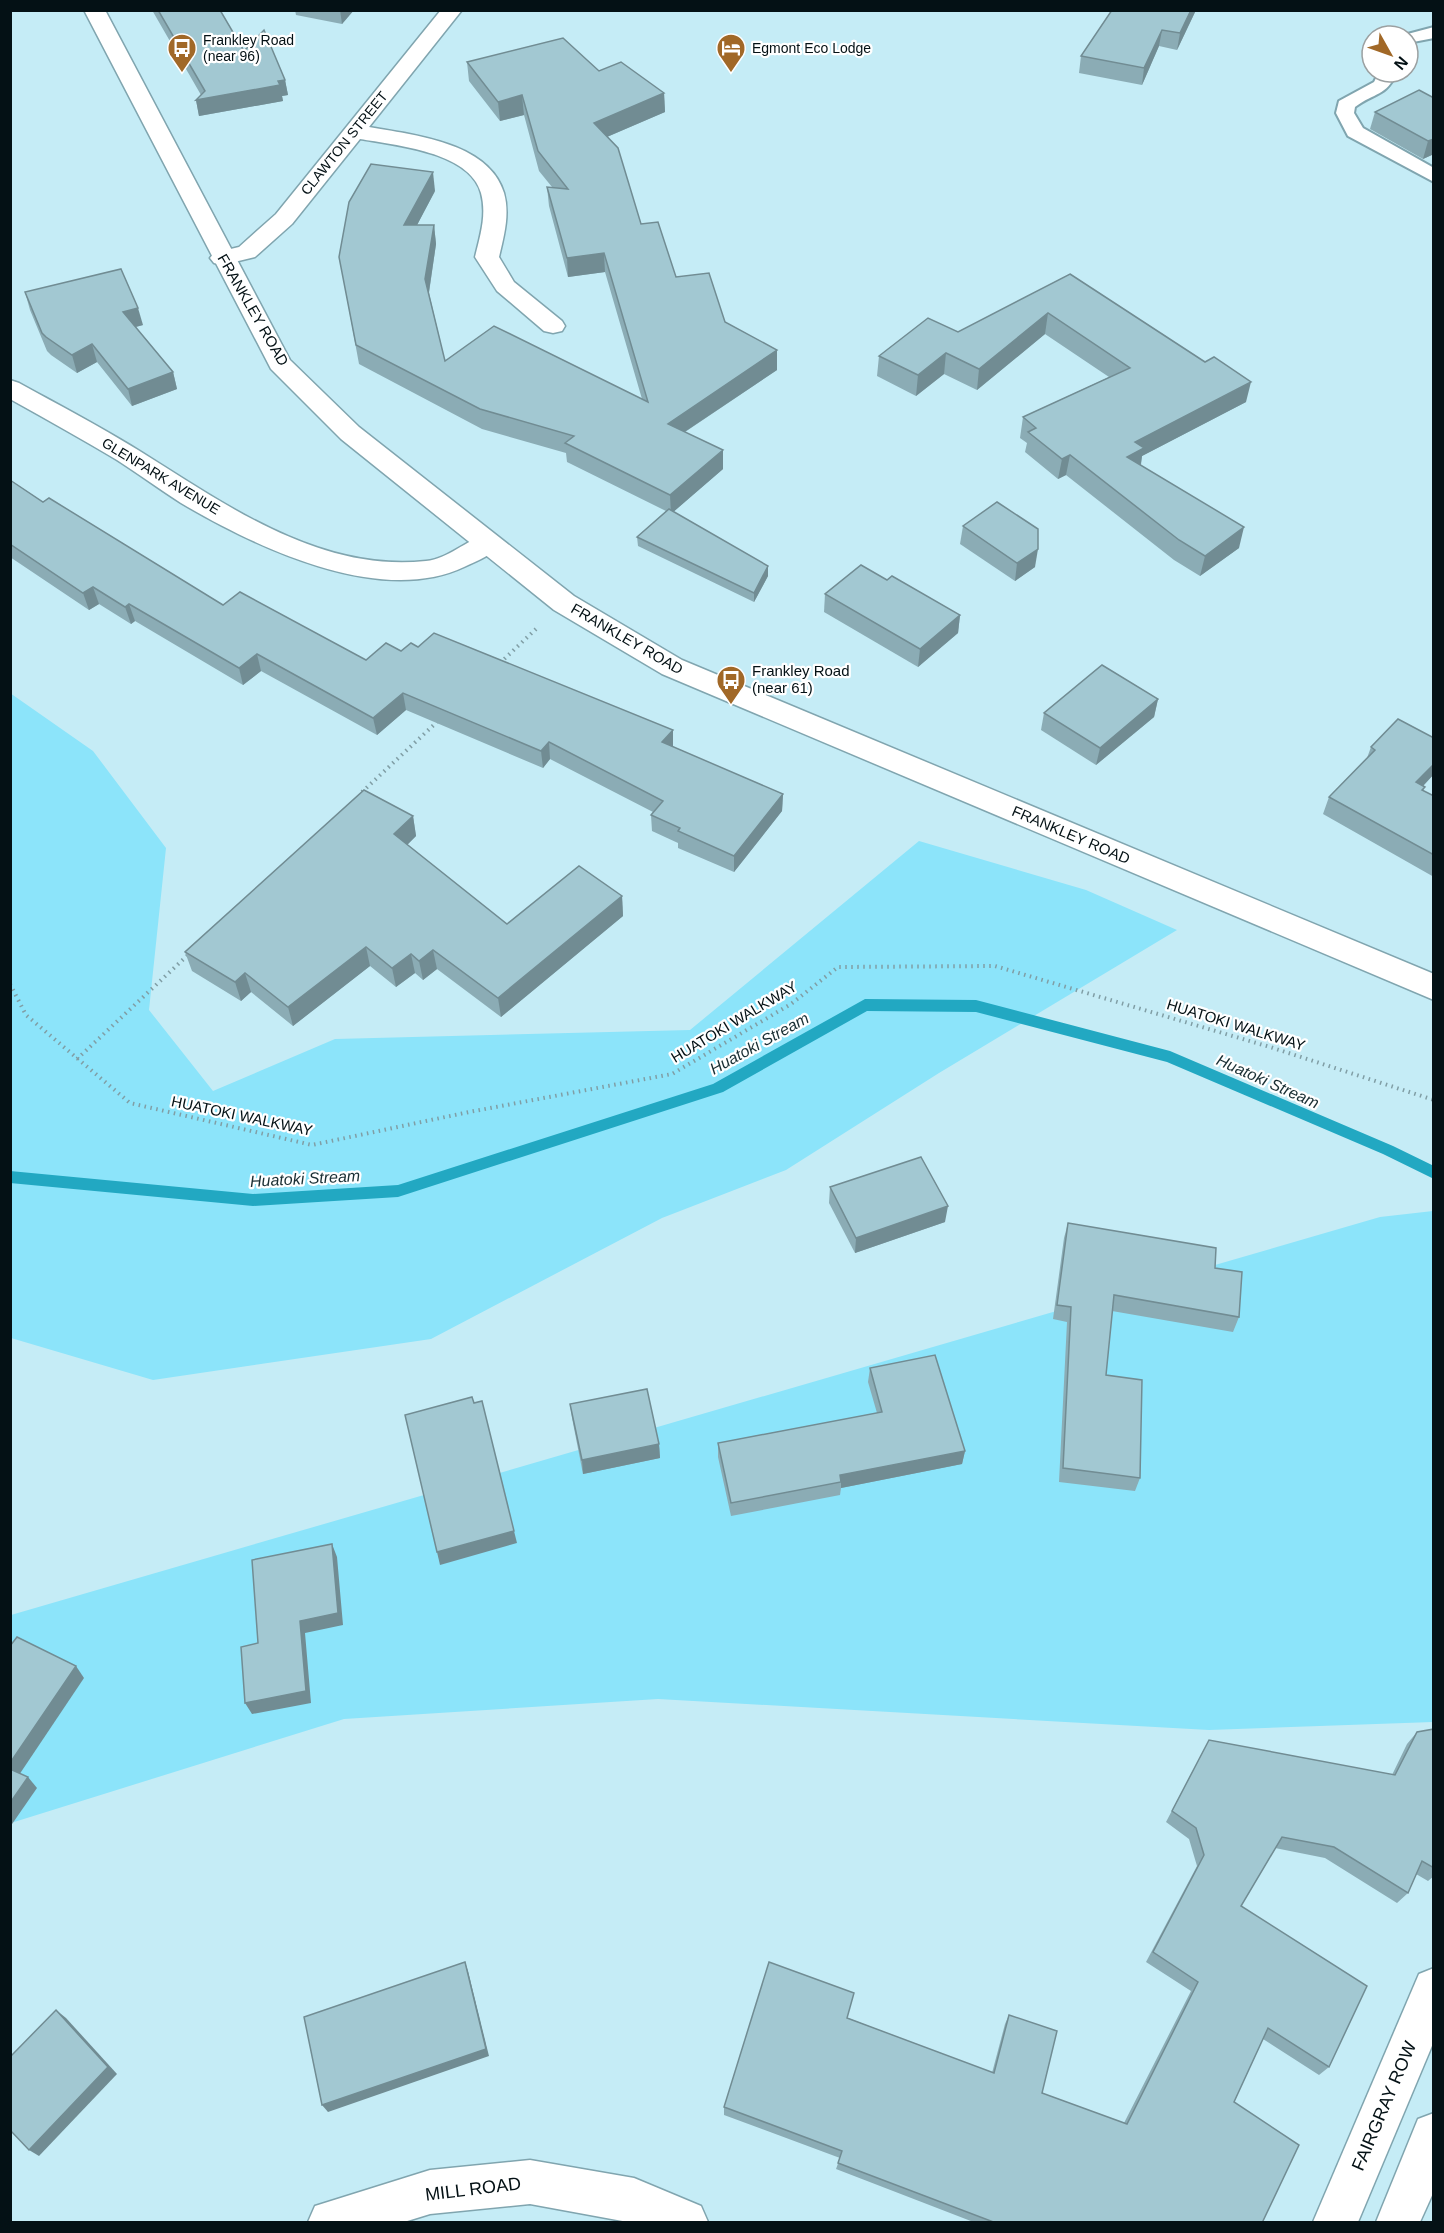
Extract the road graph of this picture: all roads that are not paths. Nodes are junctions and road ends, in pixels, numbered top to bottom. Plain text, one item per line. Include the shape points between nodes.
1 (94, 10) edge
2 (452, 10) edge
3 (1382, 84) edge
4 (354, 131) junction
5 (1434, 176) edge
6 (222, 258) junction
7 (553, 326) dead end
8 (10, 388) edge
9 (488, 543) junction
10 (1434, 988) edge
11 (1434, 1989) edge
12 (1434, 2135) edge
13 (331, 2223) edge
14 (685, 2223) edge
15 (1335, 2223) edge
16 (1398, 2223) edge

1 - 6 street, FRANKLEY ROAD
2 - 4 street, CLAWTON STREET
3 - 5 lane via 1346,105 1345,113 1355,132
4 - 6 street, CLAWTON STREET via 284,219 247,252
4 - 7 street via 433,146 462,157 481,171 492,189 496,216 487,257 505,286
6 - 9 street, FRANKLEY ROAD via 280,364 350,433
8 - 9 street, GLENPARK AVENUE via 124,453 198,502 282,543 388,572 428,570
9 - 10 street, FRANKLEY ROAD via 564,603 672,668
11 - 15 street, FAIRGRAY ROW
12 - 16 street
13 - 14 street, MILL ROAD via 430,2192 530,2182 634,2200

